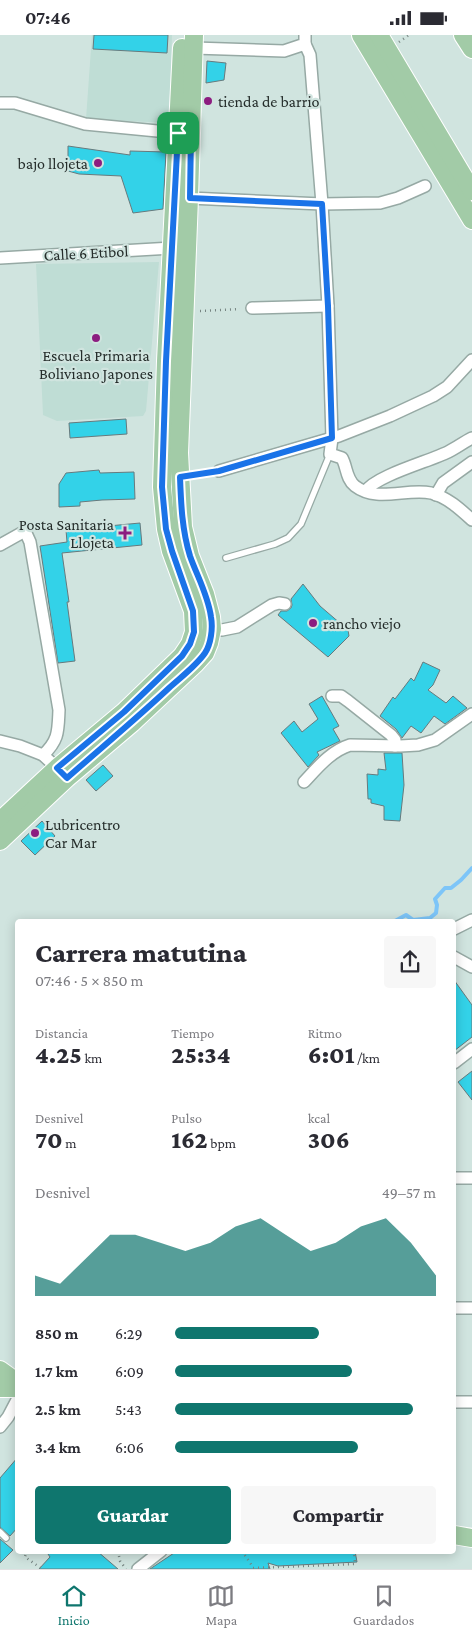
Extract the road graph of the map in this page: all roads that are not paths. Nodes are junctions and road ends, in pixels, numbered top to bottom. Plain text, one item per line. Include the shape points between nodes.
1 (361, 35) edge
2 (379, 35) edge
3 (463, 35) edge
4 (305, 39) edge
5 (188, 42) edge
6 (472, 49) edge
7 (0, 103) edge
8 (184, 133) junction
9 (425, 186) dead end
10 (472, 191) edge
11 (182, 199) junction
12 (322, 204) junction
13 (472, 220) edge
14 (179, 248) junction
15 (0, 258) edge
16 (328, 306) junction
17 (252, 309) road end
18 (472, 360) edge
19 (172, 430) junction
20 (332, 438) junction
21 (472, 438) edge
22 (330, 454) junction
23 (472, 462) edge
24 (219, 471) road end
25 (366, 491) junction
26 (436, 495) junction
27 (472, 520) edge
28 (0, 545) edge
29 (226, 558) dead end
30 (189, 575) junction
31 (285, 604) dead end
32 (212, 629) junction
33 (332, 696) dead end
34 (472, 714) edge
35 (0, 741) edge
36 (395, 746) junction
37 (43, 755) junction
38 (62, 773) junction
39 (304, 782) dead end
40 (0, 821) edge
41 (0, 841) edge
42 (472, 919) edge
43 (456, 928) edge
44 (456, 958) edge
45 (472, 967) edge
46 (472, 1049) edge
47 (456, 1061) edge
48 (470, 1177) edge
49 (456, 1178) edge
50 (456, 1308) edge
51 (472, 1308) edge
52 (0, 1370) edge
53 (15, 1381) edge
54 (0, 1388) edge
55 (15, 1388) edge
56 (456, 1402) edge
57 (472, 1402) edge
58 (15, 1404) edge
59 (0, 1427) edge
60 (0, 1532) edge
61 (456, 1535) edge
62 (6, 1538) dead end
63 (472, 1538) edge
64 (157, 1554) edge
65 (138, 1569) edge

1 - 13 main road
2 - 10 main road
3 - 6 main road
4 - 5 street via 284,51
4 - 12 street via 310,55
5 - 8 main road
7 - 8 street via 15,103 85,123
8 - 11 main road
9 - 12 street via 380,203
11 - 12 street
11 - 14 main road
12 - 16 street
14 - 15 street, Calle 6 Etibol
14 - 19 main road
14 - 19 main road via 184,311
16 - 17 street
16 - 20 street
18 - 20 street via 447,387 433,396
19 - 30 main road
19 - 30 main road via 162,487 166,529
20 - 22 street
20 - 24 street
21 - 25 street via 381,479
22 - 25 street via 342,459 348,478
22 - 29 lane via 301,524 288,538
23 - 26 street via 443,483
25 - 26 street
26 - 27 street
28 - 37 street via 25,531 30,542 59,710 58,733 53,746
30 - 32 main road via 209,609
30 - 38 main road via 194,617 190,644 182,656
31 - 32 street via 272,605 230,629
32 - 38 main road via 206,653 195,664 132,723
33 - 36 street via 341,696 391,735
34 - 36 street via 435,740
35 - 37 street
36 - 39 street via 343,747
37 - 38 street
38 - 40 main road
38 - 41 main road
42 - 43 street
44 - 45 street
46 - 47 street
48 - 49 street
50 - 51 street
52 - 53 main road
54 - 55 main road
56 - 57 street
58 - 59 street
60 - 62 lane
61 - 63 main road
64 - 65 street

